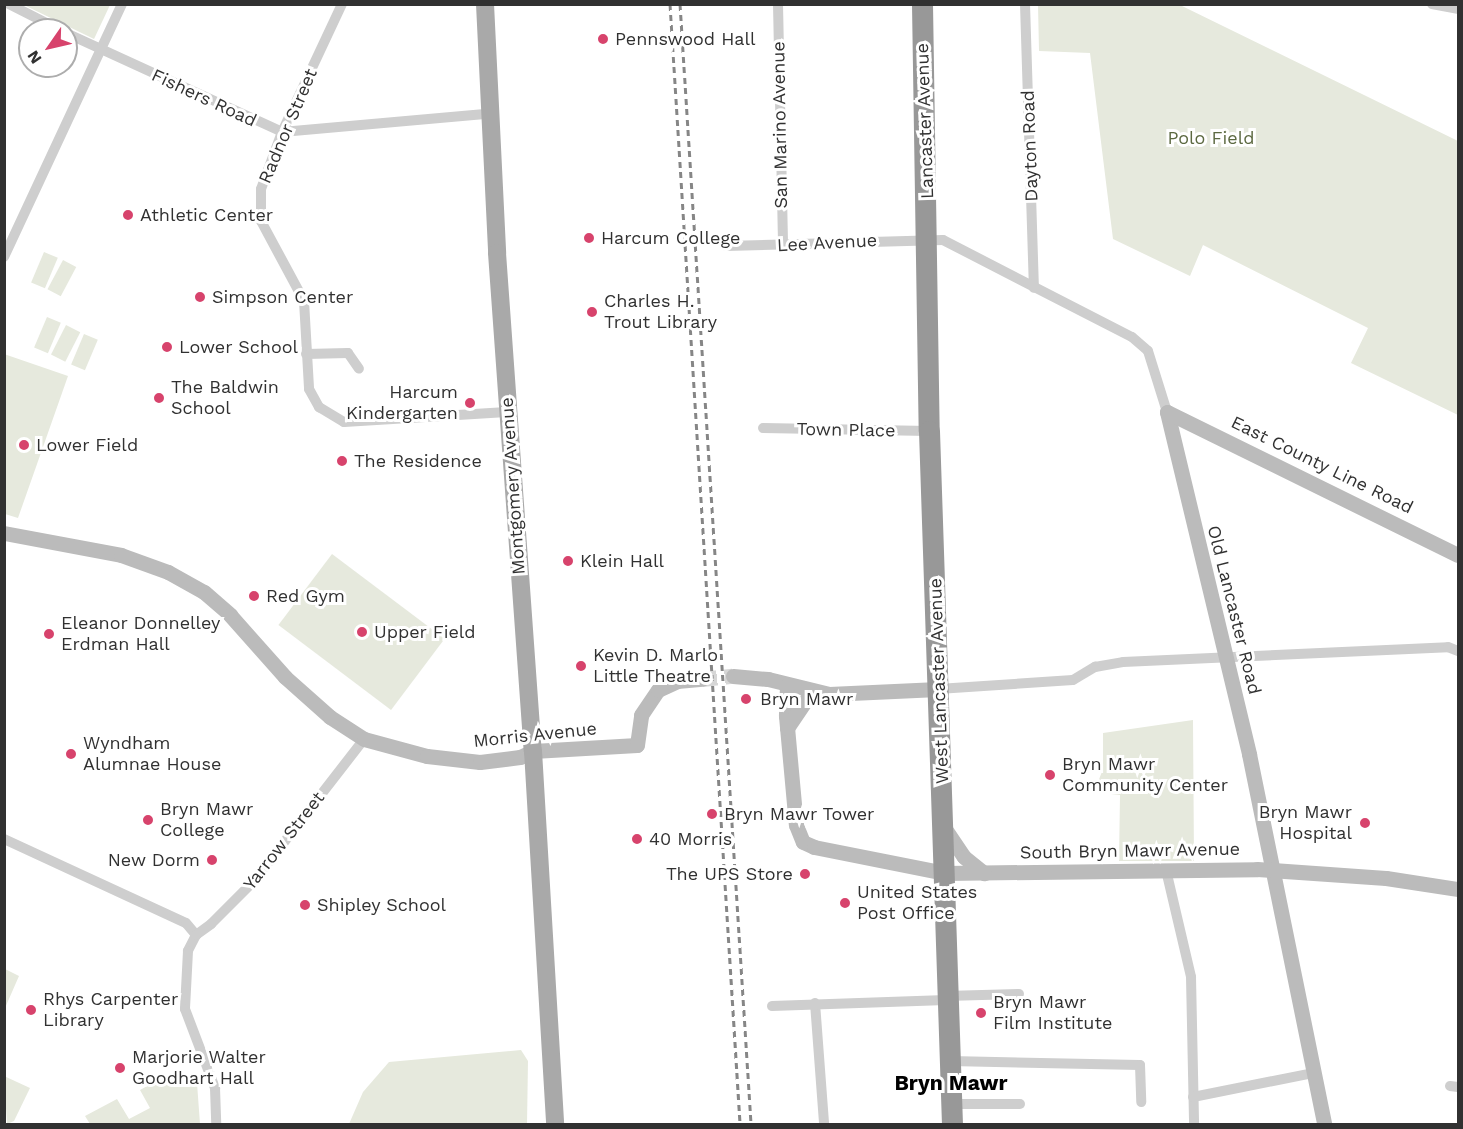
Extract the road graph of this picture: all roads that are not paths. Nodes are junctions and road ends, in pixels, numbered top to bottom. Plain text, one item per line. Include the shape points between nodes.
1 (9, 4) edge
2 (122, 4) edge
3 (342, 4) edge
4 (485, 4) edge
5 (778, 4) edge
6 (922, 4) edge
7 (1025, 4) edge
8 (1432, 4) edge
9 (1458, 9) edge
10 (36, 18) edge
11 (78, 39) edge
12 (101, 50) junction
13 (493, 113) junction
14 (282, 132) junction
15 (928, 238) junction
16 (726, 246) dead end
17 (783, 246) junction
18 (4, 257) edge
19 (1034, 288) junction
20 (306, 354) junction
21 (359, 369) dead end
22 (507, 412) junction
23 (1167, 412) junction
24 (763, 428) dead end
25 (929, 431) junction
26 (4, 533) edge
27 (1458, 555) edge
28 (1458, 651) edge
29 (1225, 657) junction
30 (733, 676) tunnel mouth
31 (702, 679) tunnel mouth
32 (786, 685) junction
33 (938, 689) junction
34 (812, 691) junction
35 (787, 728) junction
36 (364, 739) junction
37 (533, 751) junction
38 (943, 826) junction
39 (4, 839) edge
40 (1166, 870) junction
41 (1272, 870) junction
42 (945, 873) junction
43 (984, 873) junction
44 (1458, 889) edge
45 (196, 935) junction
46 (1019, 994) dead end
47 (946, 998) junction
48 (815, 1003) junction
49 (772, 1006) dead end
50 (950, 1061) junction
51 (1313, 1073) junction
52 (1193, 1097) junction
53 (1141, 1102) dead end
54 (1020, 1104) dead end
55 (951, 1114) edge
56 (216, 1125) edge
57 (555, 1125) edge
58 (824, 1125) edge
59 (1194, 1125) edge
60 (1324, 1125) edge

1 - 10 street
2 - 12 street
3 - 14 street, Radnor Street
4 - 13 main road, Montgomery Avenue
5 - 17 street, San Marino Avenue
6 - 15 highway, Lancaster Avenue
7 - 19 street, Dayton Road
8 - 9 street
11 - 12 street, Fishers Road
12 - 14 street, Fishers Road
12 - 18 street
13 - 14 street, Fishers Road
13 - 22 main road, Montgomery Avenue
14 - 20 street, Radnor Street via 261,189 261,221 304,301
15 - 17 street, Lee Avenue
15 - 19 street, Old Lancaster Road via 944,240
15 - 25 highway, West Lancaster Avenue
16 - 17 street, Lee Avenue
19 - 23 street, Old Lancaster Road via 1115,328 1148,351
20 - 21 street via 348,353
20 - 22 street, Radnor Street via 309,389 319,407 344,422
22 - 37 main road, Montgomery Avenue
23 - 27 street, East County Line Road
23 - 29 street, Old Lancaster Road
24 - 25 street, Town Place
25 - 33 highway, West Lancaster Avenue
26 - 36 street, Morris Avenue via 121,555 168,572 204,592 308,700
28 - 29 street via 1448,647
29 - 33 street via 1104,664 1073,680 1059,682
29 - 41 street, Old Lancaster Road
30 - 32 street
31 - 37 street, Morris Avenue via 677,681 651,698 641,715 637,746
32 - 34 street
32 - 35 street
33 - 34 street
33 - 38 highway, West Lancaster Avenue
34 - 35 street
35 - 42 street, South Bryn Mawr Avenue via 796,825 803,842
36 - 37 street, Morris Avenue via 445,760 480,762 520,757
36 - 45 street, Yarrow Street via 254,880 212,924
37 - 57 main road, Montgomery Avenue
38 - 42 highway, West Lancaster Avenue
38 - 43 street via 964,857
39 - 45 street via 186,923
40 - 41 street, South Bryn Mawr Avenue
40 - 43 street, South Bryn Mawr Avenue
40 - 52 street via 1191,977
41 - 44 street, South Bryn Mawr Avenue via 1386,878
41 - 51 street, Old Lancaster Road
42 - 43 street, South Bryn Mawr Avenue
42 - 47 highway, West Lancaster Avenue
45 - 56 street via 188,951 185,1009 215,1088
46 - 47 street
47 - 48 street
47 - 50 highway, West Lancaster Avenue
48 - 49 street
48 - 58 street
50 - 53 street via 1140,1065
50 - 55 highway, West Lancaster Avenue
51 - 52 street
51 - 60 street, Old Lancaster Road
52 - 59 street
54 - 55 street

